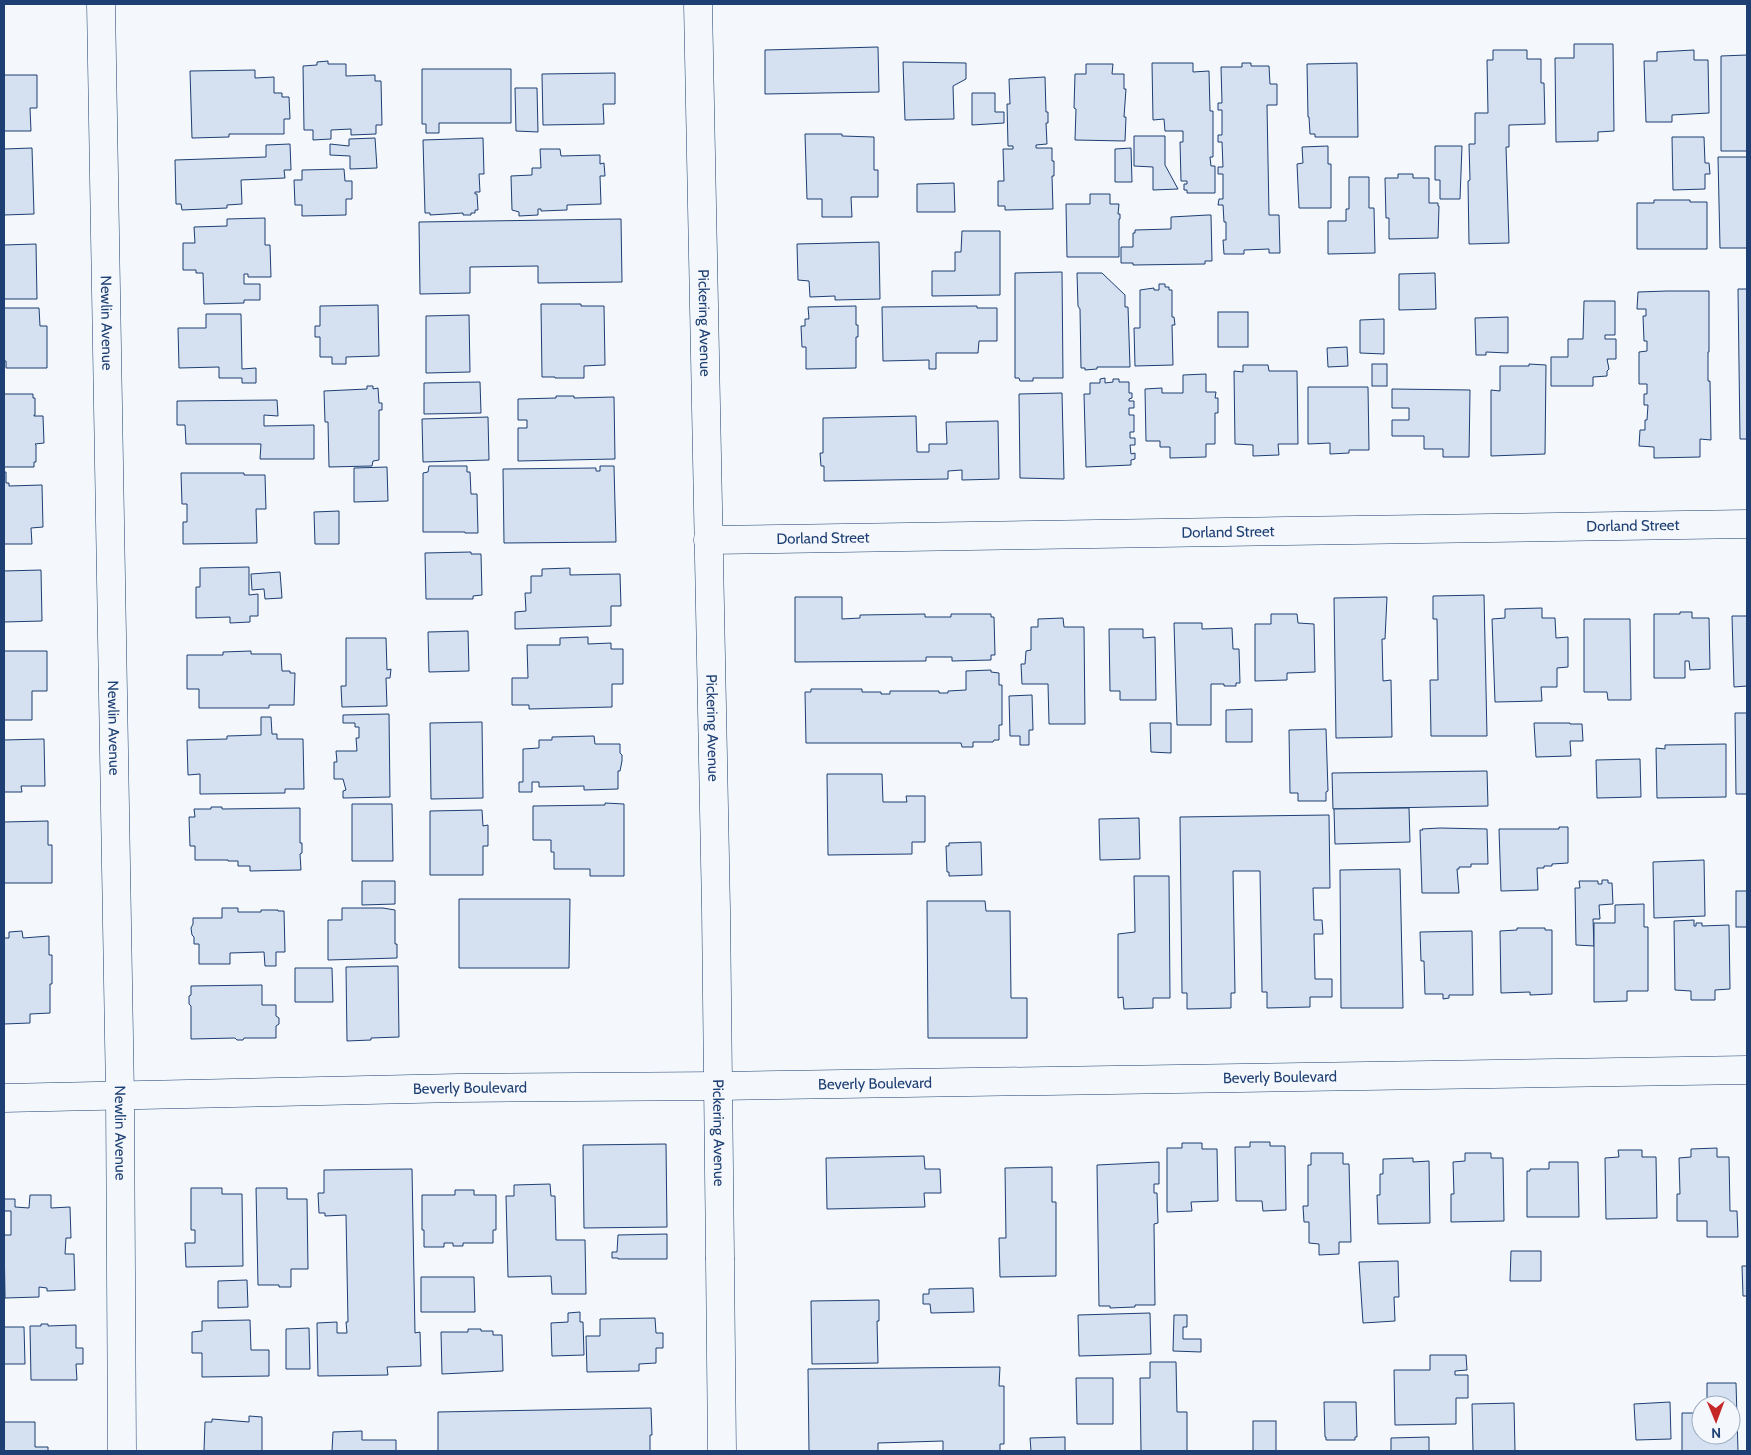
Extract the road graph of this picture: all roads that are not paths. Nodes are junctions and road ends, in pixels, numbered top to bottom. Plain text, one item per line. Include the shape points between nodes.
1 (101, 4) edge
2 (698, 4) edge
3 (1747, 524) edge
4 (708, 540) junction
5 (1747, 1070) edge
6 (719, 1086) junction
7 (120, 1095) junction
8 (4, 1098) edge
9 (122, 1451) edge
10 (722, 1451) edge

1 - 7 street, Newlin Avenue
2 - 4 street, Pickering Avenue
3 - 4 street, Dorland Street
4 - 6 street, Pickering Avenue
5 - 6 street, Beverly Boulevard
6 - 7 street, Beverly Boulevard
6 - 10 street, Pickering Avenue
7 - 8 street, Beverly Boulevard
7 - 9 street, Newlin Avenue

